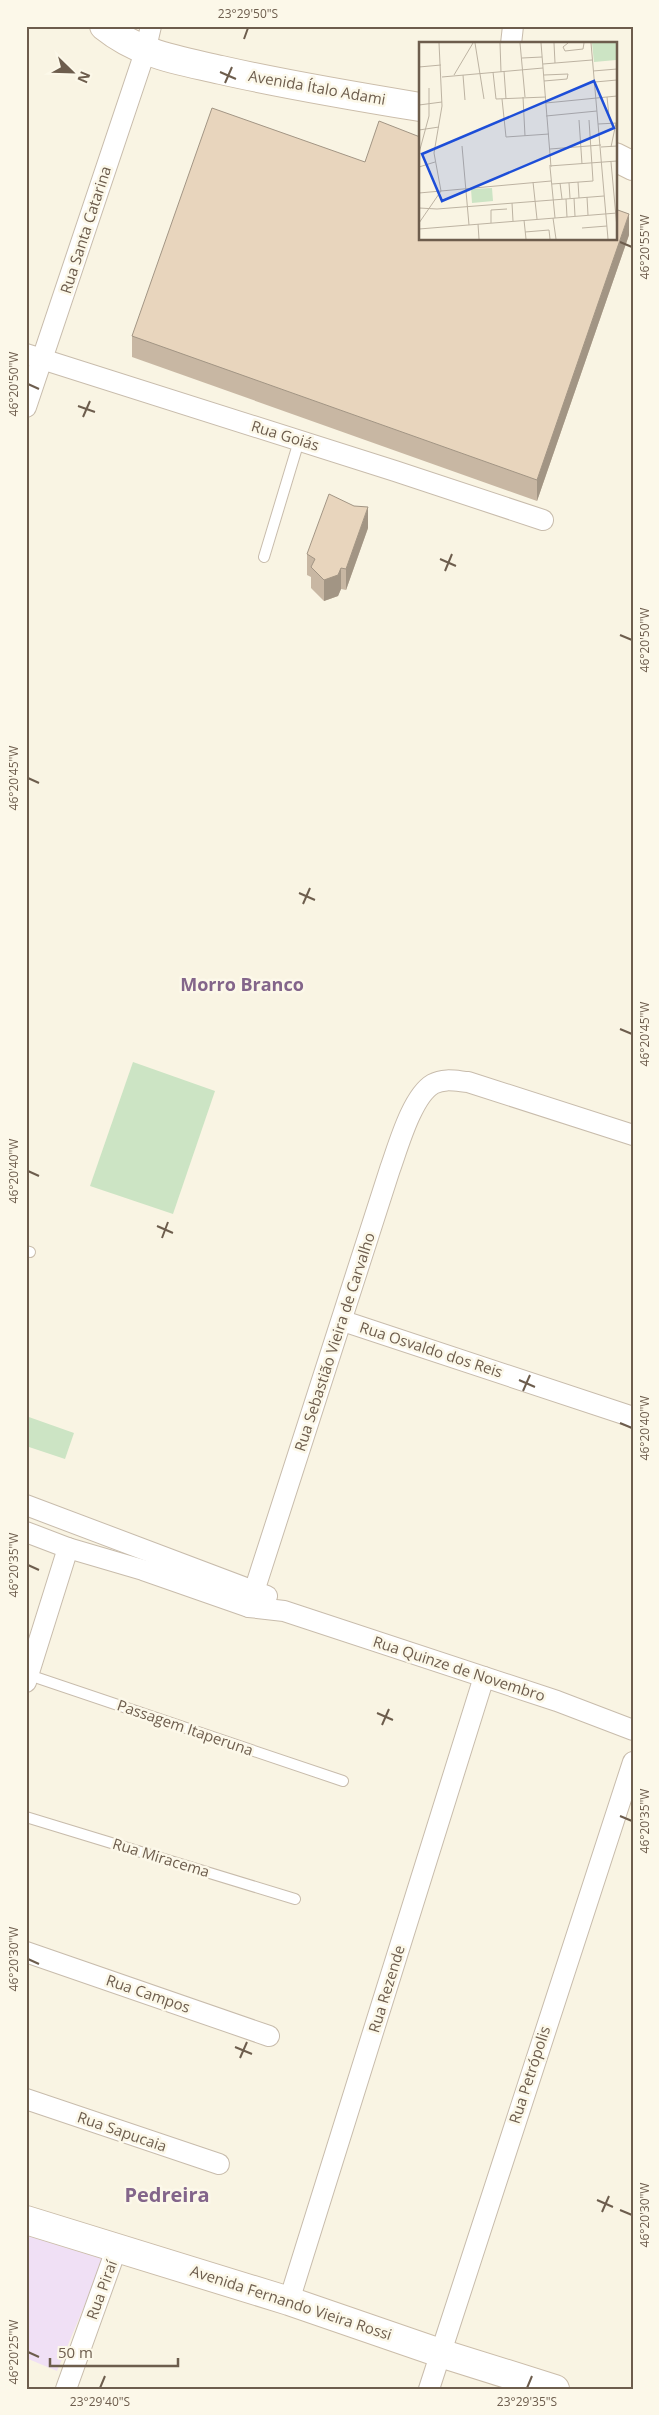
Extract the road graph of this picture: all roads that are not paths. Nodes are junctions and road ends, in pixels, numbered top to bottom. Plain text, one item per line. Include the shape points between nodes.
1 (104, 26) edge
2 (513, 26) edge
3 (148, 39) edge
4 (511, 42) edge
5 (419, 107) edge
6 (616, 158) edge
7 (633, 166) edge
8 (34, 357) edge
9 (26, 408) edge
10 (299, 441) junction
11 (543, 520) dead end
12 (264, 557) dead end
13 (633, 1135) edge
14 (343, 1320) junction
15 (633, 1417) edge
16 (26, 1505) edge
17 (50, 1514) junction
18 (34, 1535) edge
19 (68, 1548) junction
20 (252, 1599) junction
21 (27, 1677) edge
22 (484, 1677) junction
23 (633, 1730) edge
24 (633, 1762) edge
25 (343, 1781) dead end
26 (26, 1817) edge
27 (295, 1899) dead end
28 (26, 1952) edge
29 (269, 2036) dead end
30 (26, 2100) edge
31 (218, 2164) dead end
32 (26, 2220) edge
33 (118, 2247) junction
34 (290, 2301) junction
35 (440, 2353) junction
36 (66, 2389) edge
37 (429, 2389) edge
38 (555, 2389) edge

1 - 3 street, Avenida Ítalo Adami via 119,38
2 - 4 street
3 - 5 street, Avenida Ítalo Adami via 336,94
3 - 8 street, Rua Santa Catarina
6 - 7 street
8 - 9 street, Rua Santa Catarina
8 - 10 street, Rua Goiás
10 - 11 street, Rua Goiás
10 - 12 lane
13 - 14 street, Rua Sebastião Vieira de Carvalho via 492,1088 450,1080 434,1084 420,1098 406,1127
14 - 15 street, Rua Osvaldo dos Reis
14 - 20 street, Rua Sebastião Vieira de Carvalho
16 - 17 street, Rua Quinze de Novembro
17 - 18 street
17 - 20 street, Rua Quinze de Novembro
18 - 19 street, Rua Quinze de Novembro
19 - 20 street, Rua Quinze de Novembro
19 - 21 street
20 - 22 street, Rua Quinze de Novembro
21 - 25 lane, Passagem Itaperuna
22 - 23 street, Rua Quinze de Novembro
22 - 34 street, Rua Rezende
24 - 35 street, Rua Petrópolis
26 - 27 lane, Rua Miracema
28 - 29 street, Rua Campos
30 - 31 street, Rua Sapucaia
32 - 33 street, Avenida Fernando Vieira Rossi
33 - 34 street, Avenida Fernando Vieira Rossi
33 - 36 street, Rua Piraí
34 - 35 street, Avenida Fernando Vieira Rossi
35 - 37 street, Rua Petrópolis
35 - 38 street, Avenida Fernando Vieira Rossi

